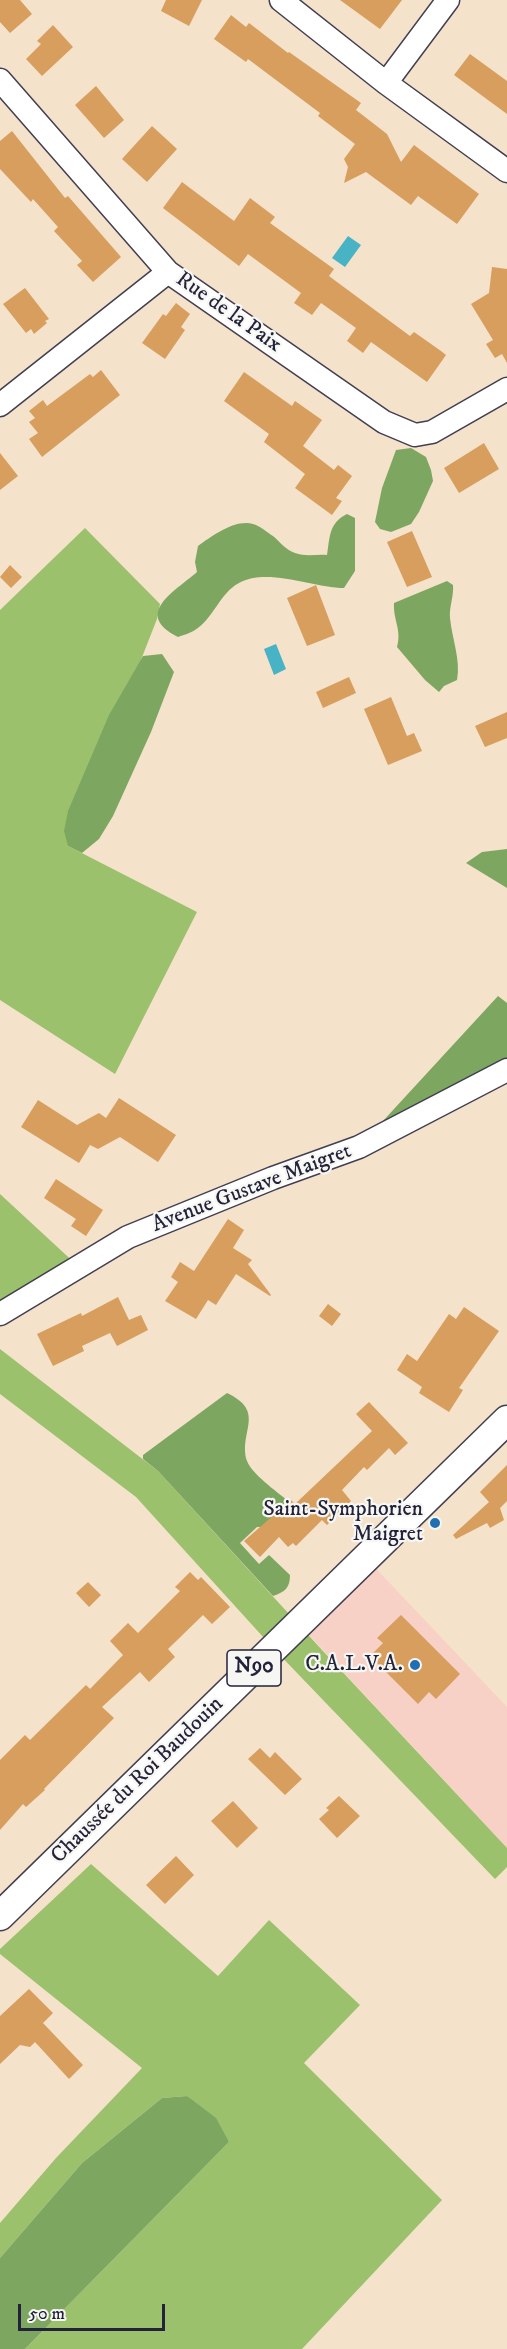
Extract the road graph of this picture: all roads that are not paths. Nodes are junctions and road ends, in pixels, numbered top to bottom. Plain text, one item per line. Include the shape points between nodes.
1 (281, 0) edge
2 (448, 0) edge
3 (0, 80) edge
4 (386, 83) junction
5 (507, 171) edge
6 (168, 272) junction
7 (507, 389) edge
8 (0, 405) edge
9 (507, 1070) edge
10 (0, 1314) edge
11 (507, 1420) edge
12 (0, 1916) edge

1 - 4 street
2 - 4 street
3 - 6 street, Rue de la Paix
4 - 5 street
6 - 7 street, Rue de la Paix via 384,422 415,435 432,432
6 - 8 street
9 - 10 street, Avenue Gustave Maigret via 359,1147 128,1237
11 - 12 main road, Chaussée du Roi Baudouin / N90

